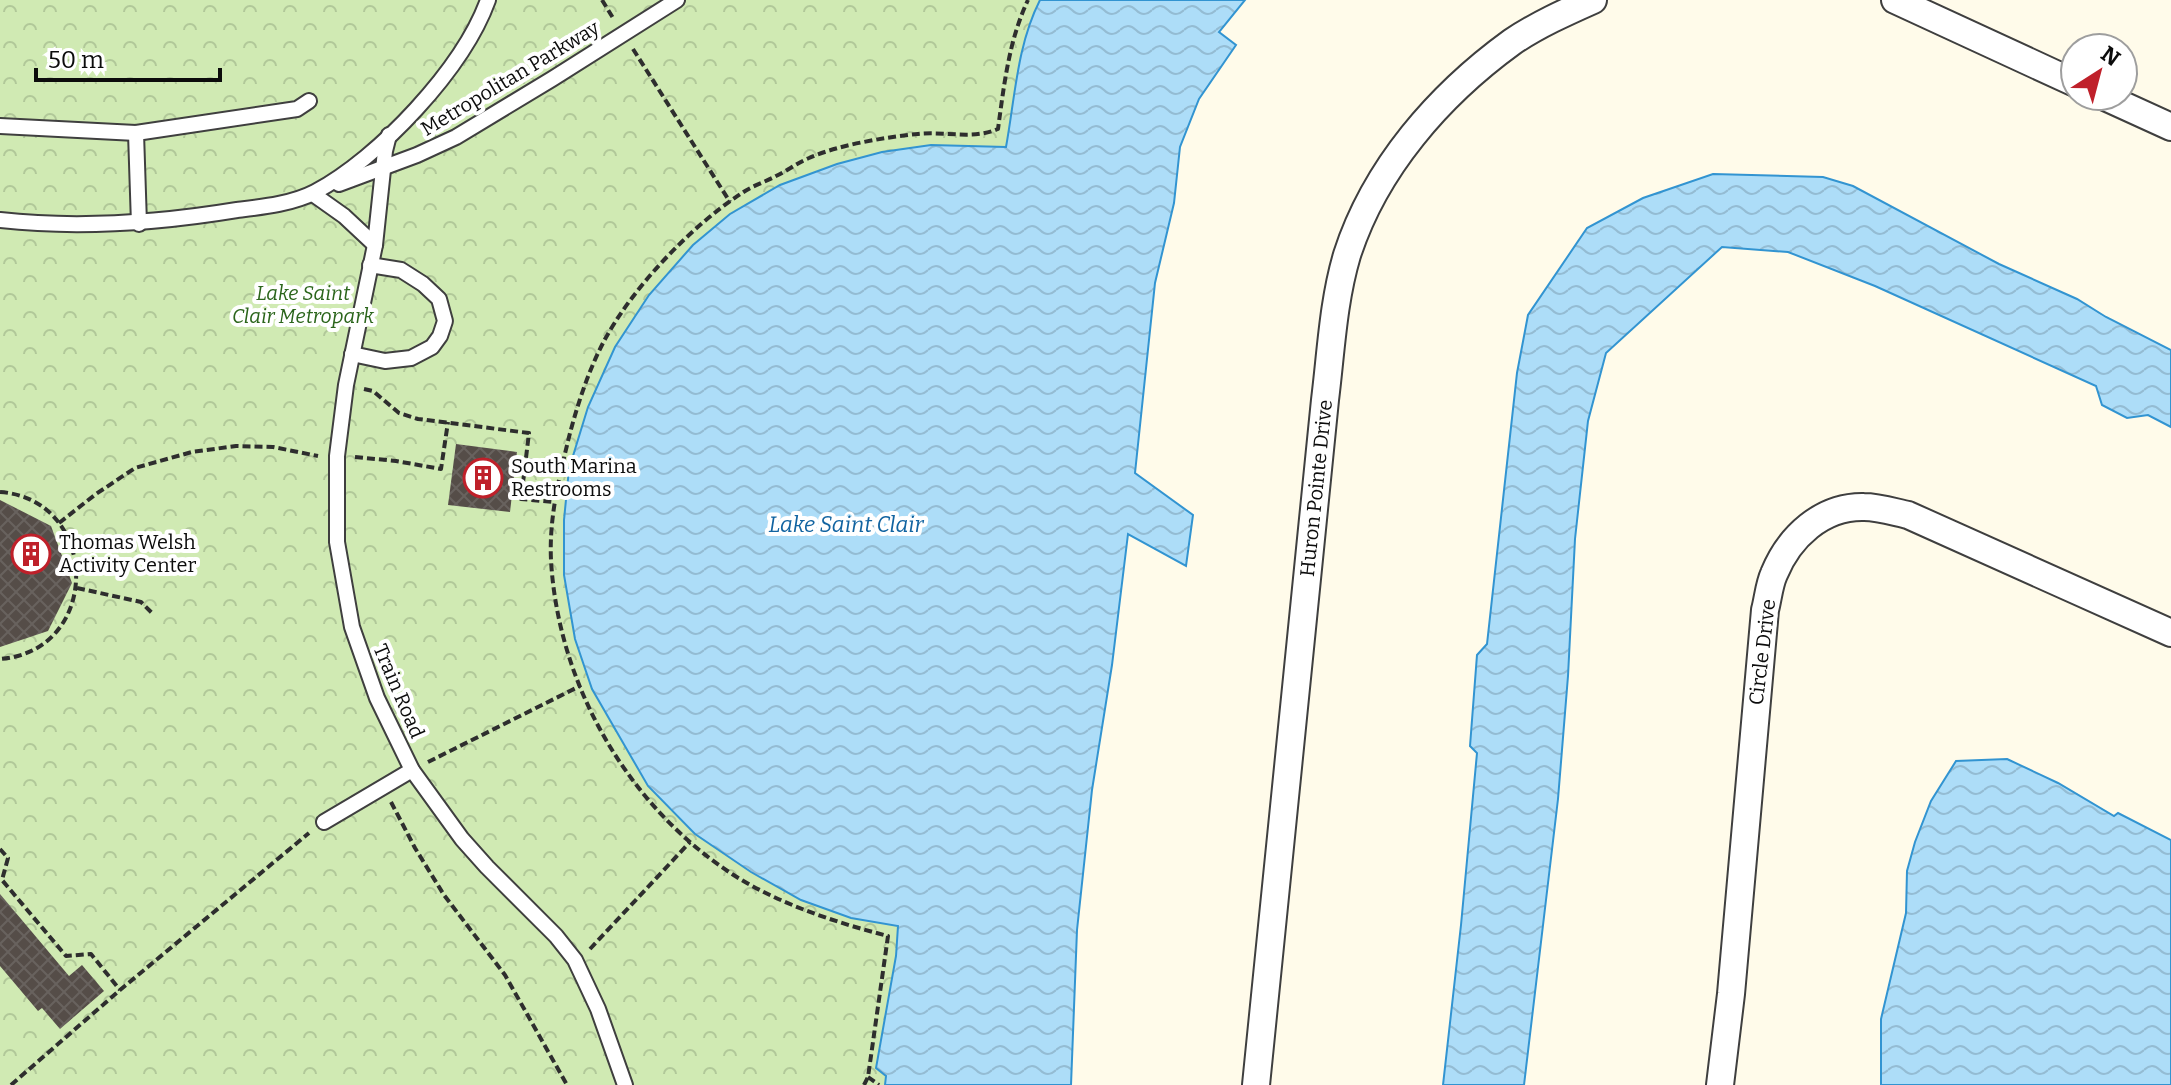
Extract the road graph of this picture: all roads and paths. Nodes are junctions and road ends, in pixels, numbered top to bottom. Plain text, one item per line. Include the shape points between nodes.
1 (488, 0) edge
2 (602, 0) edge
3 (677, 0) edge
4 (1028, 0) edge
5 (1593, 0) edge
6 (1895, 0) edge
7 (623, 34) junction
8 (2059, 76) edge
9 (309, 101) dead end
10 (2138, 112) edge
11 (0, 126) edge
12 (2171, 127) edge
13 (136, 133) junction
14 (389, 135) junction
15 (384, 168) junction
16 (313, 194) junction
17 (730, 202) junction
18 (0, 220) edge
19 (139, 224) junction
20 (375, 245) junction
21 (370, 265) junction
22 (352, 354) junction
23 (346, 385) junction
24 (448, 422) junction
25 (324, 455) dead end
26 (352, 457) dead end
27 (526, 460) junction
28 (562, 465) junction
29 (0, 492) edge
30 (554, 502) junction
31 (59, 523) junction
32 (77, 588) junction
33 (152, 613) dead end
34 (2171, 633) edge
35 (0, 659) edge
36 (580, 686) junction
37 (426, 763) dead end
38 (412, 770) junction
39 (389, 799) dead end
40 (324, 822) joint
41 (690, 842) junction
42 (0, 849) edge
43 (575, 960) junction
44 (120, 990) junction
45 (868, 1077) junction
46 (11, 1085) edge
47 (567, 1085) edge
48 (625, 1085) edge
49 (864, 1085) edge
50 (879, 1085) edge
51 (1256, 1085) edge
52 (1720, 1085) edge

1 - 14 lane via 464,49
2 - 7 path
3 - 7 lane, Metropolitan Parkway
4 - 17 path via 1019,18 998,129 983,135 912,135 848,147 810,158
5 - 51 street, Huron Pointe Drive via 1514,41 1456,88 1389,167 1347,256 1327,384
6 - 8 street
7 - 15 lane, Metropolitan Parkway via 456,137
7 - 17 path
9 - 13 lane via 297,109
10 - 12 street
11 - 13 lane
13 - 19 lane
14 - 15 lane, Train Road
14 - 16 lane
15 - 16 lane, Metropolitan Parkway
15 - 20 lane, Train Road
16 - 19 lane
16 - 20 lane
17 - 28 path via 665,259 609,333 574,418
18 - 19 lane
20 - 21 lane, Train Road
21 - 22 lane, Train Road
21 - 22 lane via 401,270 423,284 439,299 445,321 432,347 411,358 385,361
22 - 23 lane, Train Road
23 - 24 path via 373,391 399,413
23 - 38 lane, Train Road via 337,456 337,542 352,627 377,698
24 - 26 path via 441,469
24 - 27 path via 529,433
25 - 31 path via 236,446 192,452 135,468
27 - 28 path
27 - 30 path via 521,499
28 - 30 path
29 - 31 path via 25,497
30 - 36 path via 551,560 559,618
31 - 32 path via 71,543
32 - 33 path via 141,602
32 - 35 path via 55,634 35,649
34 - 52 street, Circle Drive via 1908,515 1864,506 1829,512 1806,527 1773,575 1765,610
36 - 37 path
36 - 41 path via 611,749 650,802
38 - 40 lane
38 - 43 lane, Train Road via 462,839
39 - 47 path via 444,895 505,975
40 - 44 path
41 - 43 path
41 - 45 path via 769,894 888,936
42 - 44 path via 8,858 2,880 66,956 91,954
43 - 48 lane, Train Road
44 - 46 path
45 - 49 path
45 - 50 path

